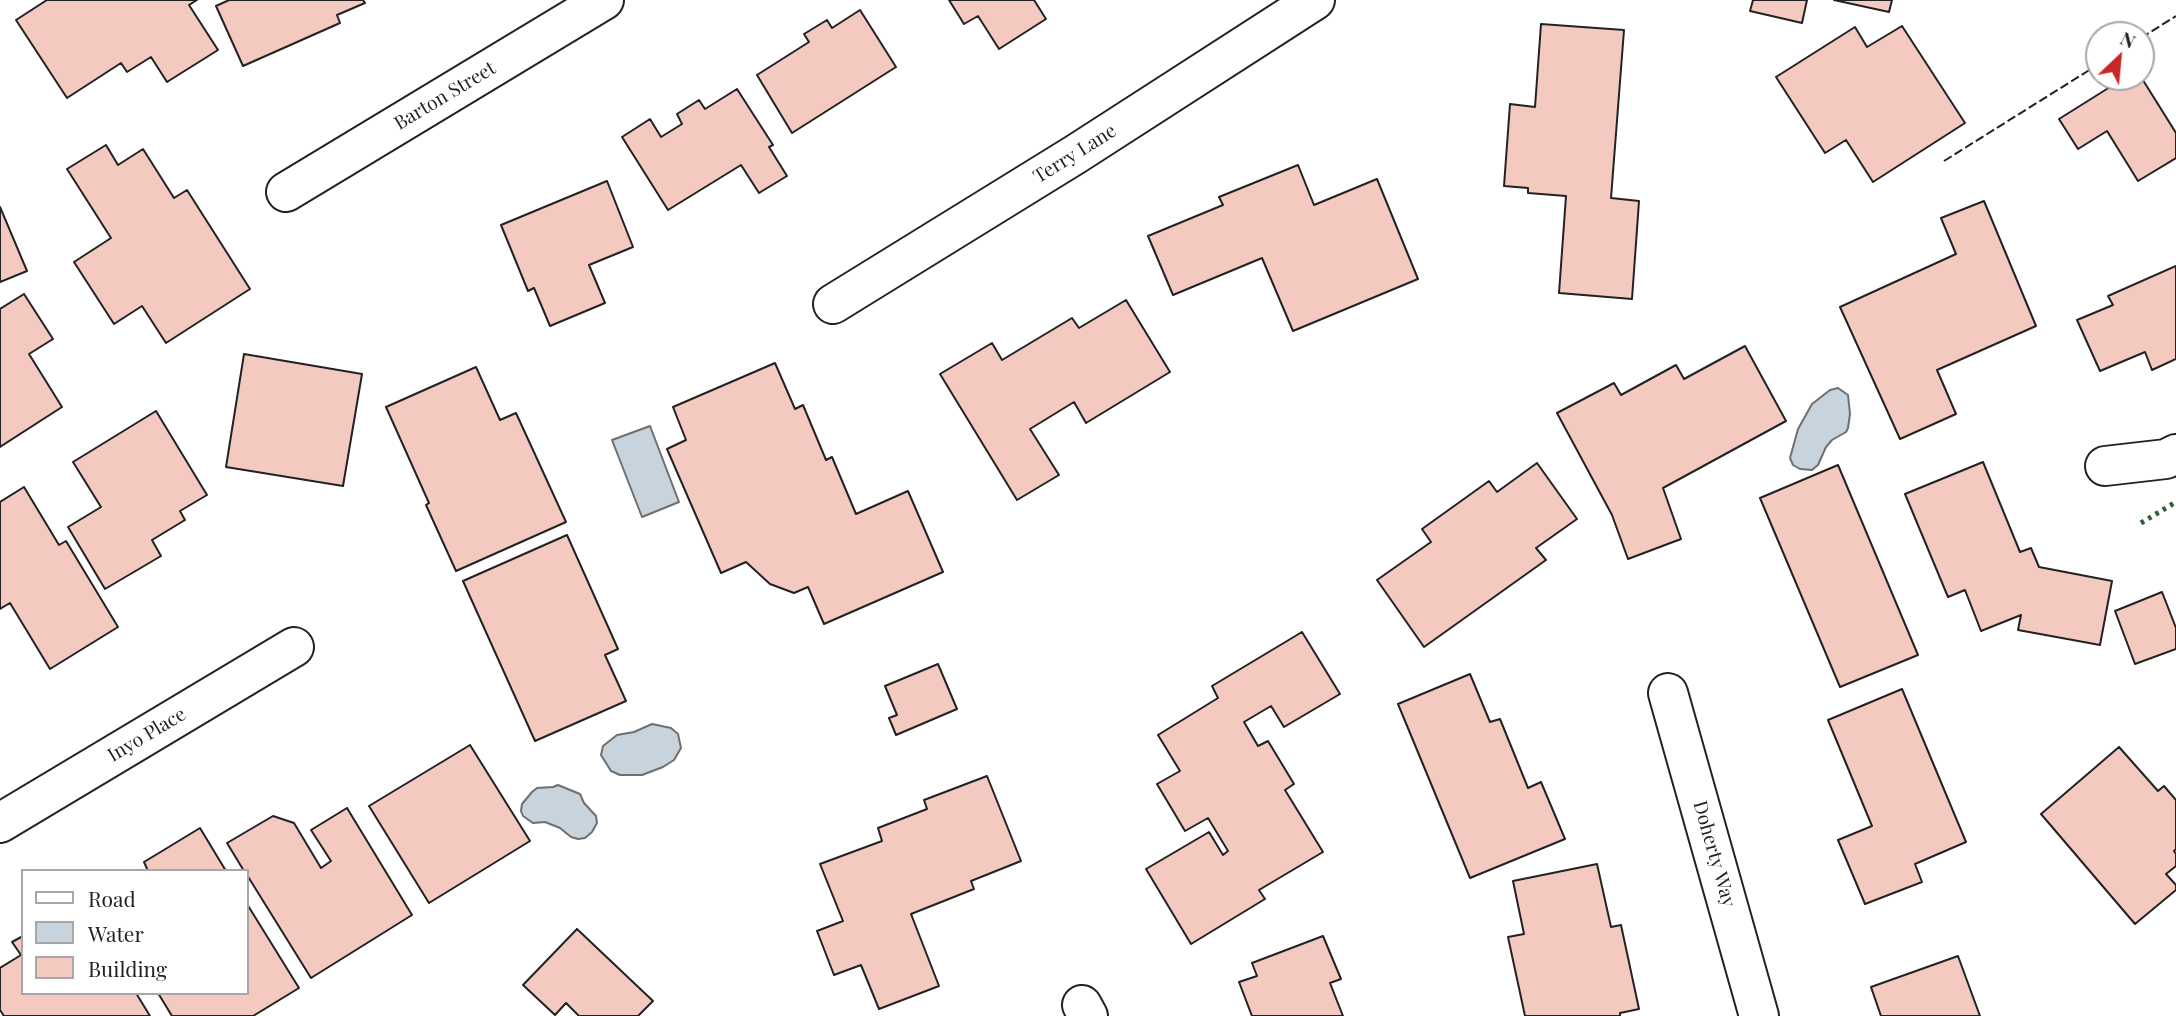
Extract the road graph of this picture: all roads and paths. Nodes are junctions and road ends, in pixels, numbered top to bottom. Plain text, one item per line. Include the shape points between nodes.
1 (604, 0) edge
2 (1315, 0) edge
3 (286, 192) dead end
4 (833, 304) dead end
5 (2176, 454) edge
6 (2105, 466) dead end
7 (294, 647) dead end
8 (1668, 693) dead end
9 (0, 823) edge
10 (1759, 1016) edge

1 - 3 street, Barton Street
2 - 4 street, Terry Lane
5 - 6 street
7 - 9 street, Inyo Place
8 - 10 street, Doherty Way

